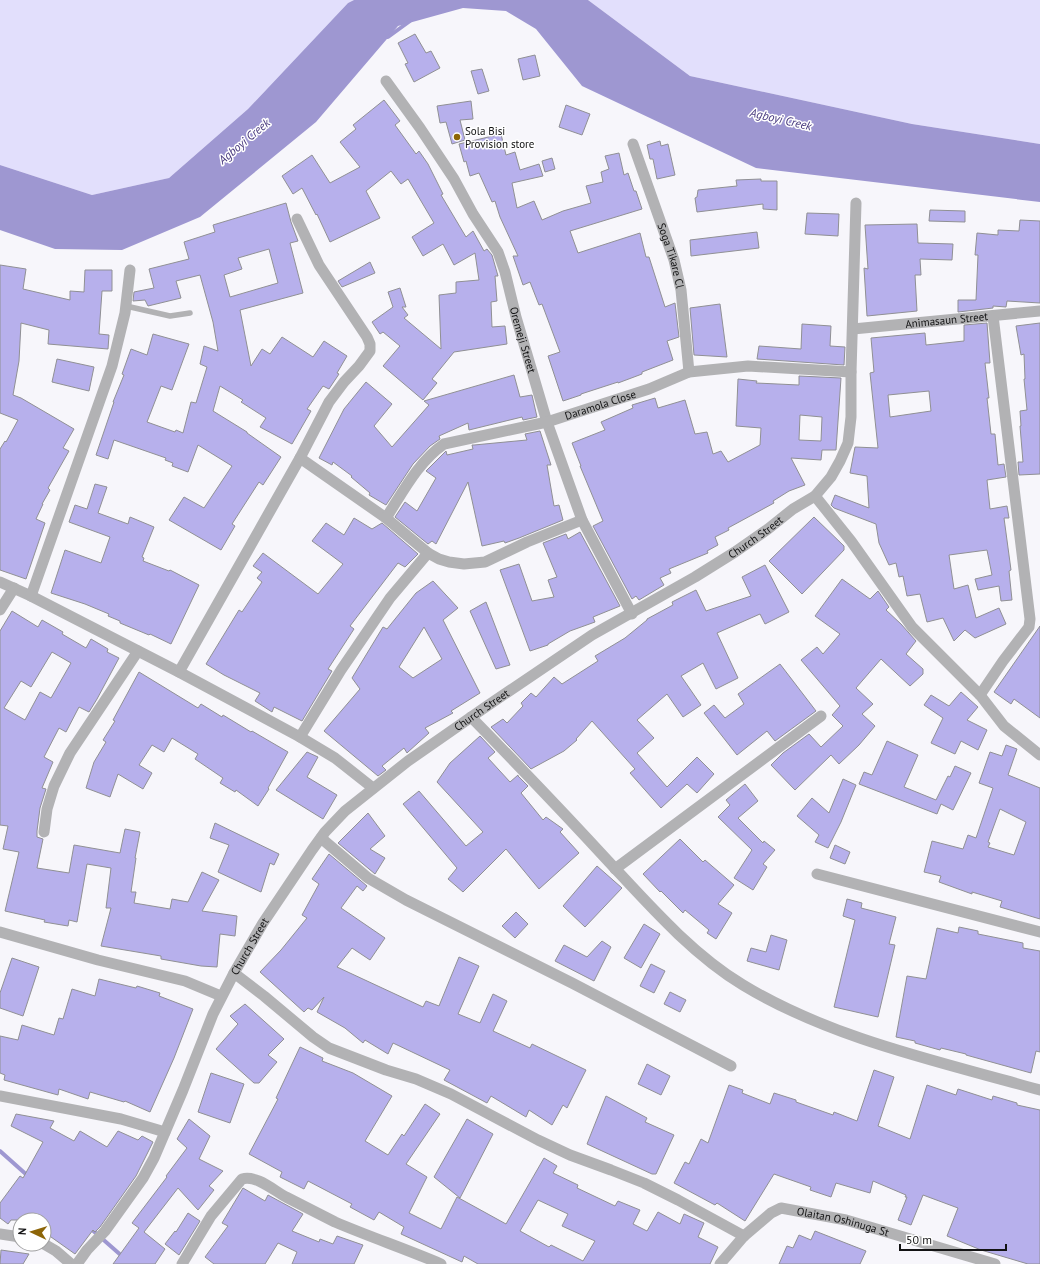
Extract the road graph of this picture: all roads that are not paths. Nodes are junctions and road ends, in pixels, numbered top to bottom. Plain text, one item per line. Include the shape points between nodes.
1 (386, 81) dead end
2 (633, 144) dead end
3 (856, 203) dead end
4 (297, 219) dead end
5 (130, 270) dead end
6 (126, 306) junction
7 (1040, 311) edge
8 (190, 313) dead end
9 (993, 316) junction
10 (852, 328) junction
11 (689, 372) junction
12 (851, 372) junction
13 (547, 422) junction
14 (300, 458) junction
15 (815, 496) junction
16 (386, 518) junction
17 (582, 520) junction
18 (428, 553) junction
19 (0, 582) edge
20 (14, 588) junction
21 (31, 596) junction
22 (0, 610) edge
23 (632, 614) junction
24 (138, 651) junction
25 (179, 672) junction
26 (980, 696) junction
27 (821, 716) dead end
28 (471, 717) junction
29 (300, 737) junction
30 (1040, 755) edge
31 (373, 788) junction
32 (44, 832) dead end
33 (321, 838) junction
34 (615, 869) junction
35 (817, 874) dead end
36 (0, 932) edge
37 (1040, 932) edge
38 (234, 973) junction
39 (221, 996) junction
40 (731, 1066) dead end
41 (1040, 1090) edge
42 (0, 1096) edge
43 (165, 1132) junction
44 (0, 1234) edge
45 (12, 1236) edge
46 (744, 1236) junction
47 (52, 1249) edge
48 (70, 1264) edge
49 (77, 1264) edge
50 (182, 1264) edge
51 (441, 1264) edge
52 (720, 1264) edge
53 (995, 1264) edge

1 - 13 street, Oremeji Street via 454,179 498,252
2 - 11 street, Soga Tikare Cl via 674,260 681,290
3 - 10 street, Church Street
4 - 14 street via 319,265 370,344 366,358 329,402
5 - 6 street
6 - 8 lane via 170,316
6 - 21 street via 112,366
7 - 9 street, Animasaun Street
9 - 10 street, Animasaun Street
9 - 26 street via 1030,619 1029,627
10 - 12 street, Church Street
11 - 12 street, Daramola Close via 748,366
11 - 13 street, Daramola Close
12 - 15 street, Church Street via 848,443 831,477
13 - 16 street, Daramola Close via 444,444 420,466
13 - 17 street, Oremeji Street
14 - 16 street
14 - 25 street
15 - 23 street, Church Street via 735,552
15 - 26 street via 852,541 912,626
16 - 18 street
17 - 18 street via 485,562 464,564 439,560
17 - 23 street, Oremeji Street
18 - 29 street via 390,598
19 - 20 street
20 - 21 street
20 - 22 street
21 - 24 street
23 - 28 street, Church Street via 592,635
24 - 25 street
24 - 32 street via 67,760 54,786
25 - 29 street
26 - 30 street via 1004,726
27 - 34 street
28 - 31 street, Church Street
28 - 34 street via 530,776
29 - 31 street via 335,758
31 - 33 street, Church Street via 345,811
33 - 38 street, Church Street via 263,923
33 - 40 street via 368,878 406,900
34 - 41 street via 704,957 742,984 774,1002 845,1033 886,1047
35 - 37 street
36 - 39 street via 185,981
38 - 39 street, Church Street
38 - 46 street via 329,1048 451,1094 570,1155 644,1183
39 - 43 street, Church Street
42 - 43 street via 120,1119
43 - 49 street, Church Street via 143,1178 105,1231
44 - 45 street
46 - 52 street, Olaitan Oshinuga St
46 - 53 street, Olaitan Oshinuga St via 770,1213 780,1208 846,1220
47 - 48 street
50 - 51 street via 211,1216 242,1179 253,1178 336,1222

